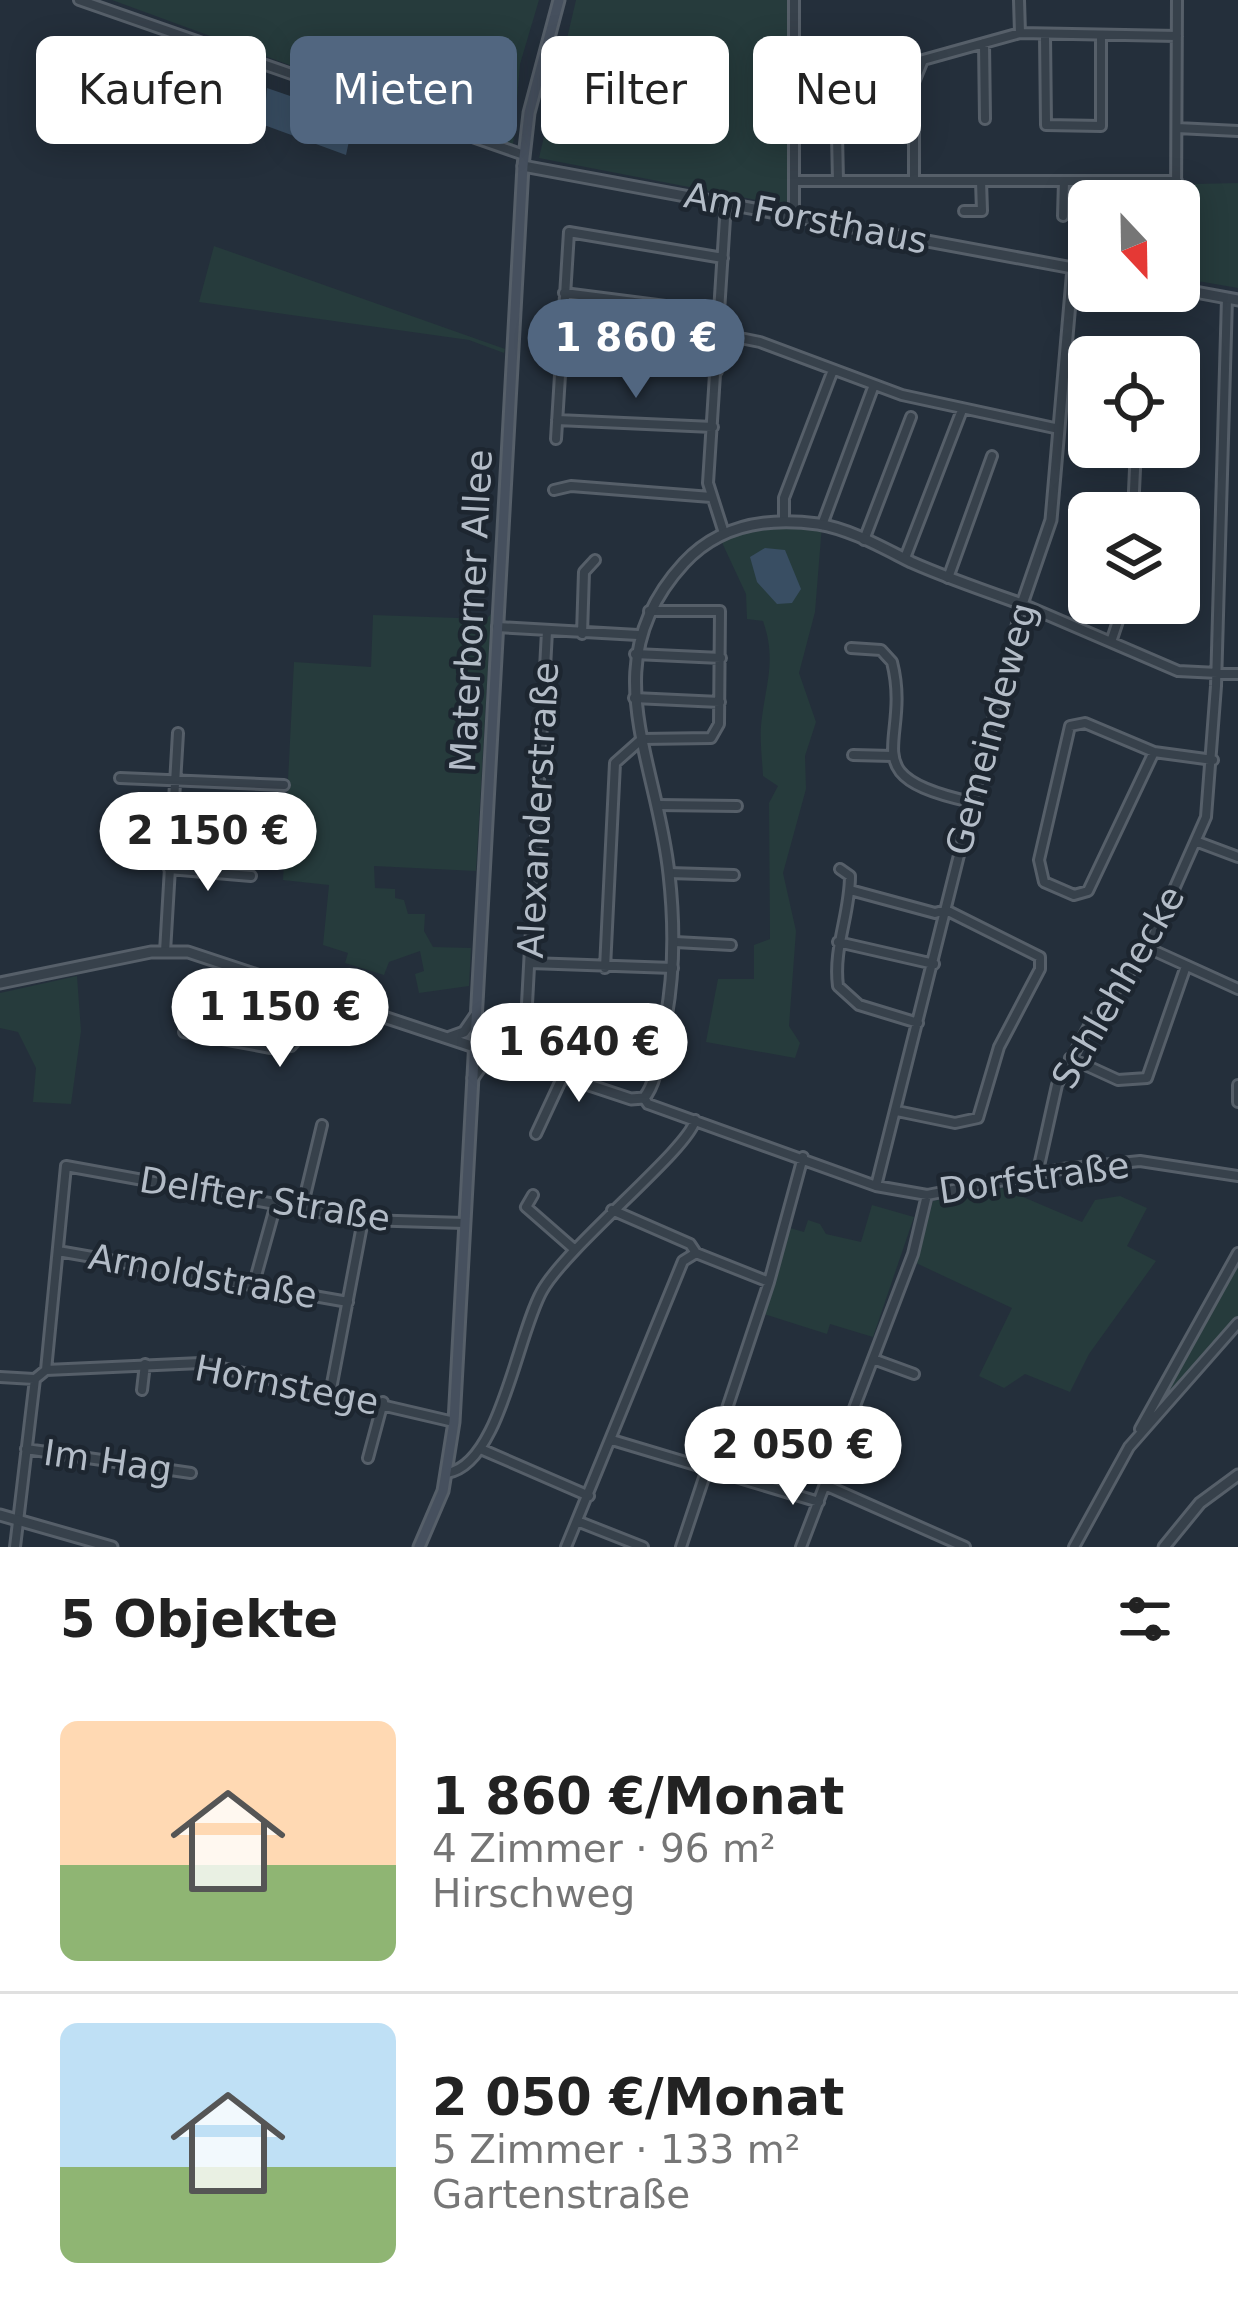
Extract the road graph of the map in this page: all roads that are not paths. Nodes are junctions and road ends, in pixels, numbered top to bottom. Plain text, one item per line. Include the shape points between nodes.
1 (80, 0) edge
2 (560, 0) edge
3 (794, 0) edge
4 (1019, 0) edge
5 (1177, 0) edge
6 (1020, 33) junction
7 (1045, 35) junction
8 (1101, 36) junction
9 (1177, 36) junction
10 (984, 44) junction
11 (985, 119) dead end
12 (1177, 128) junction
13 (1238, 131) edge
14 (837, 144) edge
15 (524, 160) junction
16 (1177, 180) edge
17 (794, 181) junction
18 (838, 181) junction
19 (914, 181) junction
20 (981, 181) junction
21 (1064, 181) junction
22 (1068, 181) edge
23 (726, 203) junction
24 (964, 211) dead end
25 (794, 216) junction
26 (1063, 216) dead end
27 (723, 258) junction
28 (1068, 267) edge
29 (564, 293) junction
30 (1200, 293) edge
31 (1233, 299) edge
32 (1069, 312) edge
33 (720, 313) junction
34 (720, 334) junction
35 (562, 350) junction
36 (833, 370) junction
37 (717, 371) junction
38 (874, 386) junction
39 (962, 410) junction
40 (910, 417) dead end
41 (557, 419) junction
42 (713, 427) junction
43 (1060, 429) junction
44 (556, 439) dead end
45 (992, 456) dead end
46 (554, 490) dead end
47 (711, 496) junction
48 (784, 522) junction
49 (822, 525) junction
50 (723, 530) junction
51 (864, 540) junction
52 (905, 559) junction
53 (595, 560) dead end
54 (948, 578) junction
55 (1022, 604) junction
56 (649, 611) junction
57 (1118, 624) edge
58 (497, 627) junction
59 (548, 631) junction
60 (582, 634) junction
61 (638, 635) junction
62 (1112, 642) junction
63 (851, 648) dead end
64 (635, 654) junction
65 (722, 658) junction
66 (1216, 674) junction
67 (1238, 674) edge
68 (634, 698) junction
69 (720, 702) junction
70 (178, 733) dead end
71 (642, 739) junction
72 (1154, 752) junction
73 (853, 755) dead end
74 (892, 756) junction
75 (1213, 760) junction
76 (120, 778) dead end
77 (173, 781) junction
78 (284, 785) dead end
79 (971, 802) junction
80 (658, 805) junction
81 (737, 806) dead end
82 (1198, 842) junction
83 (1238, 857) edge
84 (169, 869) junction
85 (840, 869) dead end
86 (669, 873) junction
87 (734, 875) dead end
88 (251, 876) dead end
89 (850, 890) junction
90 (946, 910) junction
91 (675, 942) junction
92 (838, 942) junction
93 (731, 946) dead end
94 (1148, 948) junction
95 (165, 952) junction
96 (530, 963) junction
97 (934, 964) junction
98 (1186, 966) junction
99 (605, 968) junction
100 (674, 968) junction
101 (0, 983) edge
102 (1238, 989) edge
103 (308, 992) junction
104 (475, 1016) junction
105 (918, 1023) junction
106 (184, 1032) dead end
107 (445, 1038) junction
108 (473, 1047) junction
109 (1070, 1058) junction
110 (511, 1059) junction
111 (563, 1076) junction
112 (471, 1082) junction
113 (1238, 1085) edge
114 (644, 1098) junction
115 (1238, 1102) edge
116 (897, 1111) junction
117 (695, 1120) junction
118 (322, 1125) dead end
119 (536, 1134) dead end
120 (803, 1157) junction
121 (1037, 1175) junction
122 (1238, 1176) edge
123 (876, 1186) junction
124 (533, 1195) dead end
125 (928, 1195) junction
126 (276, 1204) junction
127 (302, 1208) junction
128 (612, 1210) junction
129 (363, 1220) junction
130 (465, 1223) junction
131 (574, 1249) junction
132 (58, 1251) junction
133 (1238, 1252) edge
134 (695, 1253) junction
135 (769, 1282) junction
136 (254, 1283) junction
137 (348, 1302) junction
138 (1238, 1323) edge
139 (873, 1359) junction
140 (145, 1364) junction
141 (46, 1370) junction
142 (914, 1374) dead end
143 (0, 1377) edge
144 (35, 1378) junction
145 (331, 1389) junction
146 (142, 1390) dead end
147 (383, 1402) junction
148 (849, 1421) junction
149 (454, 1422) junction
150 (883, 1434) dead end
151 (1138, 1435) junction
152 (612, 1440) junction
153 (26, 1449) junction
154 (483, 1450) junction
155 (368, 1457) dead end
156 (709, 1469) junction
157 (191, 1473) dead end
158 (447, 1473) junction
159 (1238, 1475) edge
160 (826, 1485) junction
161 (589, 1496) junction
162 (819, 1502) junction
163 (0, 1515) edge
164 (17, 1520) junction
165 (577, 1520) junction
166 (626, 1544) edge
167 (15, 1547) edge
168 (112, 1547) edge
169 (419, 1547) edge
170 (566, 1547) edge
171 (643, 1547) edge
172 (681, 1547) edge
173 (801, 1547) edge
174 (965, 1547) edge
175 (1074, 1547) edge
176 (1163, 1547) edge

1 - 15 street, Am Forsthaus
2 - 15 main road, Materborner Allee
3 - 17 street
4 - 6 street
5 - 9 street
6 - 7 street
6 - 10 street
7 - 8 street
7 - 8 street via 1046,125 1101,126
8 - 9 street
9 - 12 street
10 - 11 street
10 - 19 street via 916,67
12 - 13 street
12 - 16 street
14 - 18 street
15 - 23 street, Am Forsthaus
15 - 58 main road, Materborner Allee
17 - 18 street
17 - 25 street
18 - 19 street
19 - 20 street
20 - 21 street
20 - 24 street via 986,211
21 - 22 street
21 - 26 street
23 - 25 street, Am Forsthaus
23 - 27 street
25 - 28 street, Am Forsthaus
27 - 29 street via 569,232
27 - 33 street
29 - 33 street
29 - 35 street
30 - 31 street
31 - 66 street, Schlehhecke
32 - 43 street, Gemeindeweg
33 - 34 street
34 - 36 street
34 - 37 street
35 - 37 street
35 - 41 street
36 - 38 street
36 - 48 street via 784,498
37 - 42 street
38 - 39 street
38 - 49 street
39 - 43 street
39 - 52 street
40 - 51 street
41 - 42 street
41 - 44 street
42 - 47 street
43 - 55 street, Gemeindeweg via 1052,520
45 - 54 street
46 - 47 street
47 - 50 street
48 - 49 street
48 - 50 street
49 - 51 street
50 - 56 street via 673,575
51 - 52 street
52 - 54 street
53 - 60 street via 584,572
54 - 55 street
55 - 62 street
55 - 79 street, Gemeindeweg
56 - 61 street
56 - 65 street via 720,611
57 - 62 street
58 - 59 street
58 - 104 main road, Materborner Allee
59 - 60 street
59 - 96 street, Alexanderstraße
60 - 61 street
61 - 64 street
62 - 66 street via 1178,671
63 - 74 street via 881,650 892,662
64 - 65 street
64 - 68 street
65 - 69 street
66 - 67 street
66 - 75 street, Schlehhecke
68 - 69 street
68 - 71 street
69 - 71 street via 711,738
70 - 77 street
71 - 80 street
71 - 99 street via 615,763
72 - 72 street via 1085,723 1070,727 1039,860 1044,882 1074,895 1088,891
72 - 75 street
73 - 74 street
74 - 79 street via 915,785
75 - 82 street, Schlehhecke
76 - 77 street
77 - 78 street
77 - 84 street
79 - 90 street, Gemeindeweg
80 - 81 street
80 - 86 street
82 - 83 street
82 - 94 street, Schlehhecke
84 - 88 street
84 - 95 street
85 - 89 street via 850,876
86 - 87 street
86 - 91 street
89 - 90 street
89 - 92 street
90 - 97 street, Gemeindeweg
90 - 116 street via 1035,953 1040,969 999,1047 978,1118 956,1124
91 - 93 street
91 - 100 street
92 - 97 street
92 - 105 street via 845,998
94 - 98 street
94 - 109 street, Schlehhecke
95 - 101 street
95 - 103 street, Dorfstraße via 198,955
96 - 99 street
96 - 110 street, Alexanderstraße
97 - 105 street, Gemeindeweg
98 - 102 street
98 - 109 street via 1147,1078 1118,1080
99 - 100 street
100 - 114 street
103 - 106 street via 302,1034 290,1046
103 - 107 street, Dorfstraße
104 - 107 street via 464,1032
104 - 108 main road, Materborner Allee
105 - 116 street, Gemeindeweg
107 - 108 street, Dorfstraße
108 - 110 street, Dorfstraße
108 - 112 main road, Materborner Allee
109 - 121 street, Schlehhecke
110 - 111 street, Dorfstraße
110 - 112 street via 485,1061
111 - 114 street, Dorfstraße
111 - 119 street
112 - 130 main road, Materborner Allee
113 - 115 street
114 - 117 street, Dorfstraße
116 - 123 street, Gemeindeweg
117 - 120 street, Dorfstraße
117 - 128 street via 689,1139
118 - 127 street
120 - 123 street, Dorfstraße
120 - 135 street
121 - 122 street, Dorfstraße via 1140,1161
121 - 125 street, Dorfstraße
123 - 125 street, Dorfstraße
124 - 131 street via 523,1212
125 - 139 street
126 - 127 street, Delfter Straße
126 - 132 street, Delfter Straße via 66,1166
126 - 136 street
127 - 129 street, Delfter Straße
128 - 131 street
128 - 134 street
129 - 130 street, Delfter Straße
129 - 137 street
130 - 149 main road, Materborner Allee
131 - 154 street via 531,1312
132 - 136 street, Arnoldstraße
132 - 141 street
133 - 151 street
134 - 135 street
134 - 152 street via 683,1261
135 - 156 street
136 - 137 street, Arnoldstraße
137 - 145 street
138 - 151 street
139 - 142 street
139 - 148 street
140 - 141 street, Hornstege
140 - 145 street, Hornstege via 201,1363
140 - 146 street
141 - 144 street
143 - 144 street
144 - 153 street
145 - 147 street, Hornstege
147 - 149 street, Hornstege
147 - 155 street
148 - 150 street
148 - 160 street
149 - 158 main road, Materborner Allee
151 - 175 street
152 - 156 street
152 - 161 street
153 - 157 street, Im Hag
153 - 164 street
154 - 158 street
154 - 161 street
156 - 162 street
156 - 172 street
158 - 169 main road, Materborner Allee
159 - 176 street via 1200,1502
160 - 162 street
160 - 174 street
161 - 165 street
162 - 173 street
163 - 164 street
164 - 167 street
164 - 168 street
165 - 166 street
165 - 170 street
166 - 171 street

